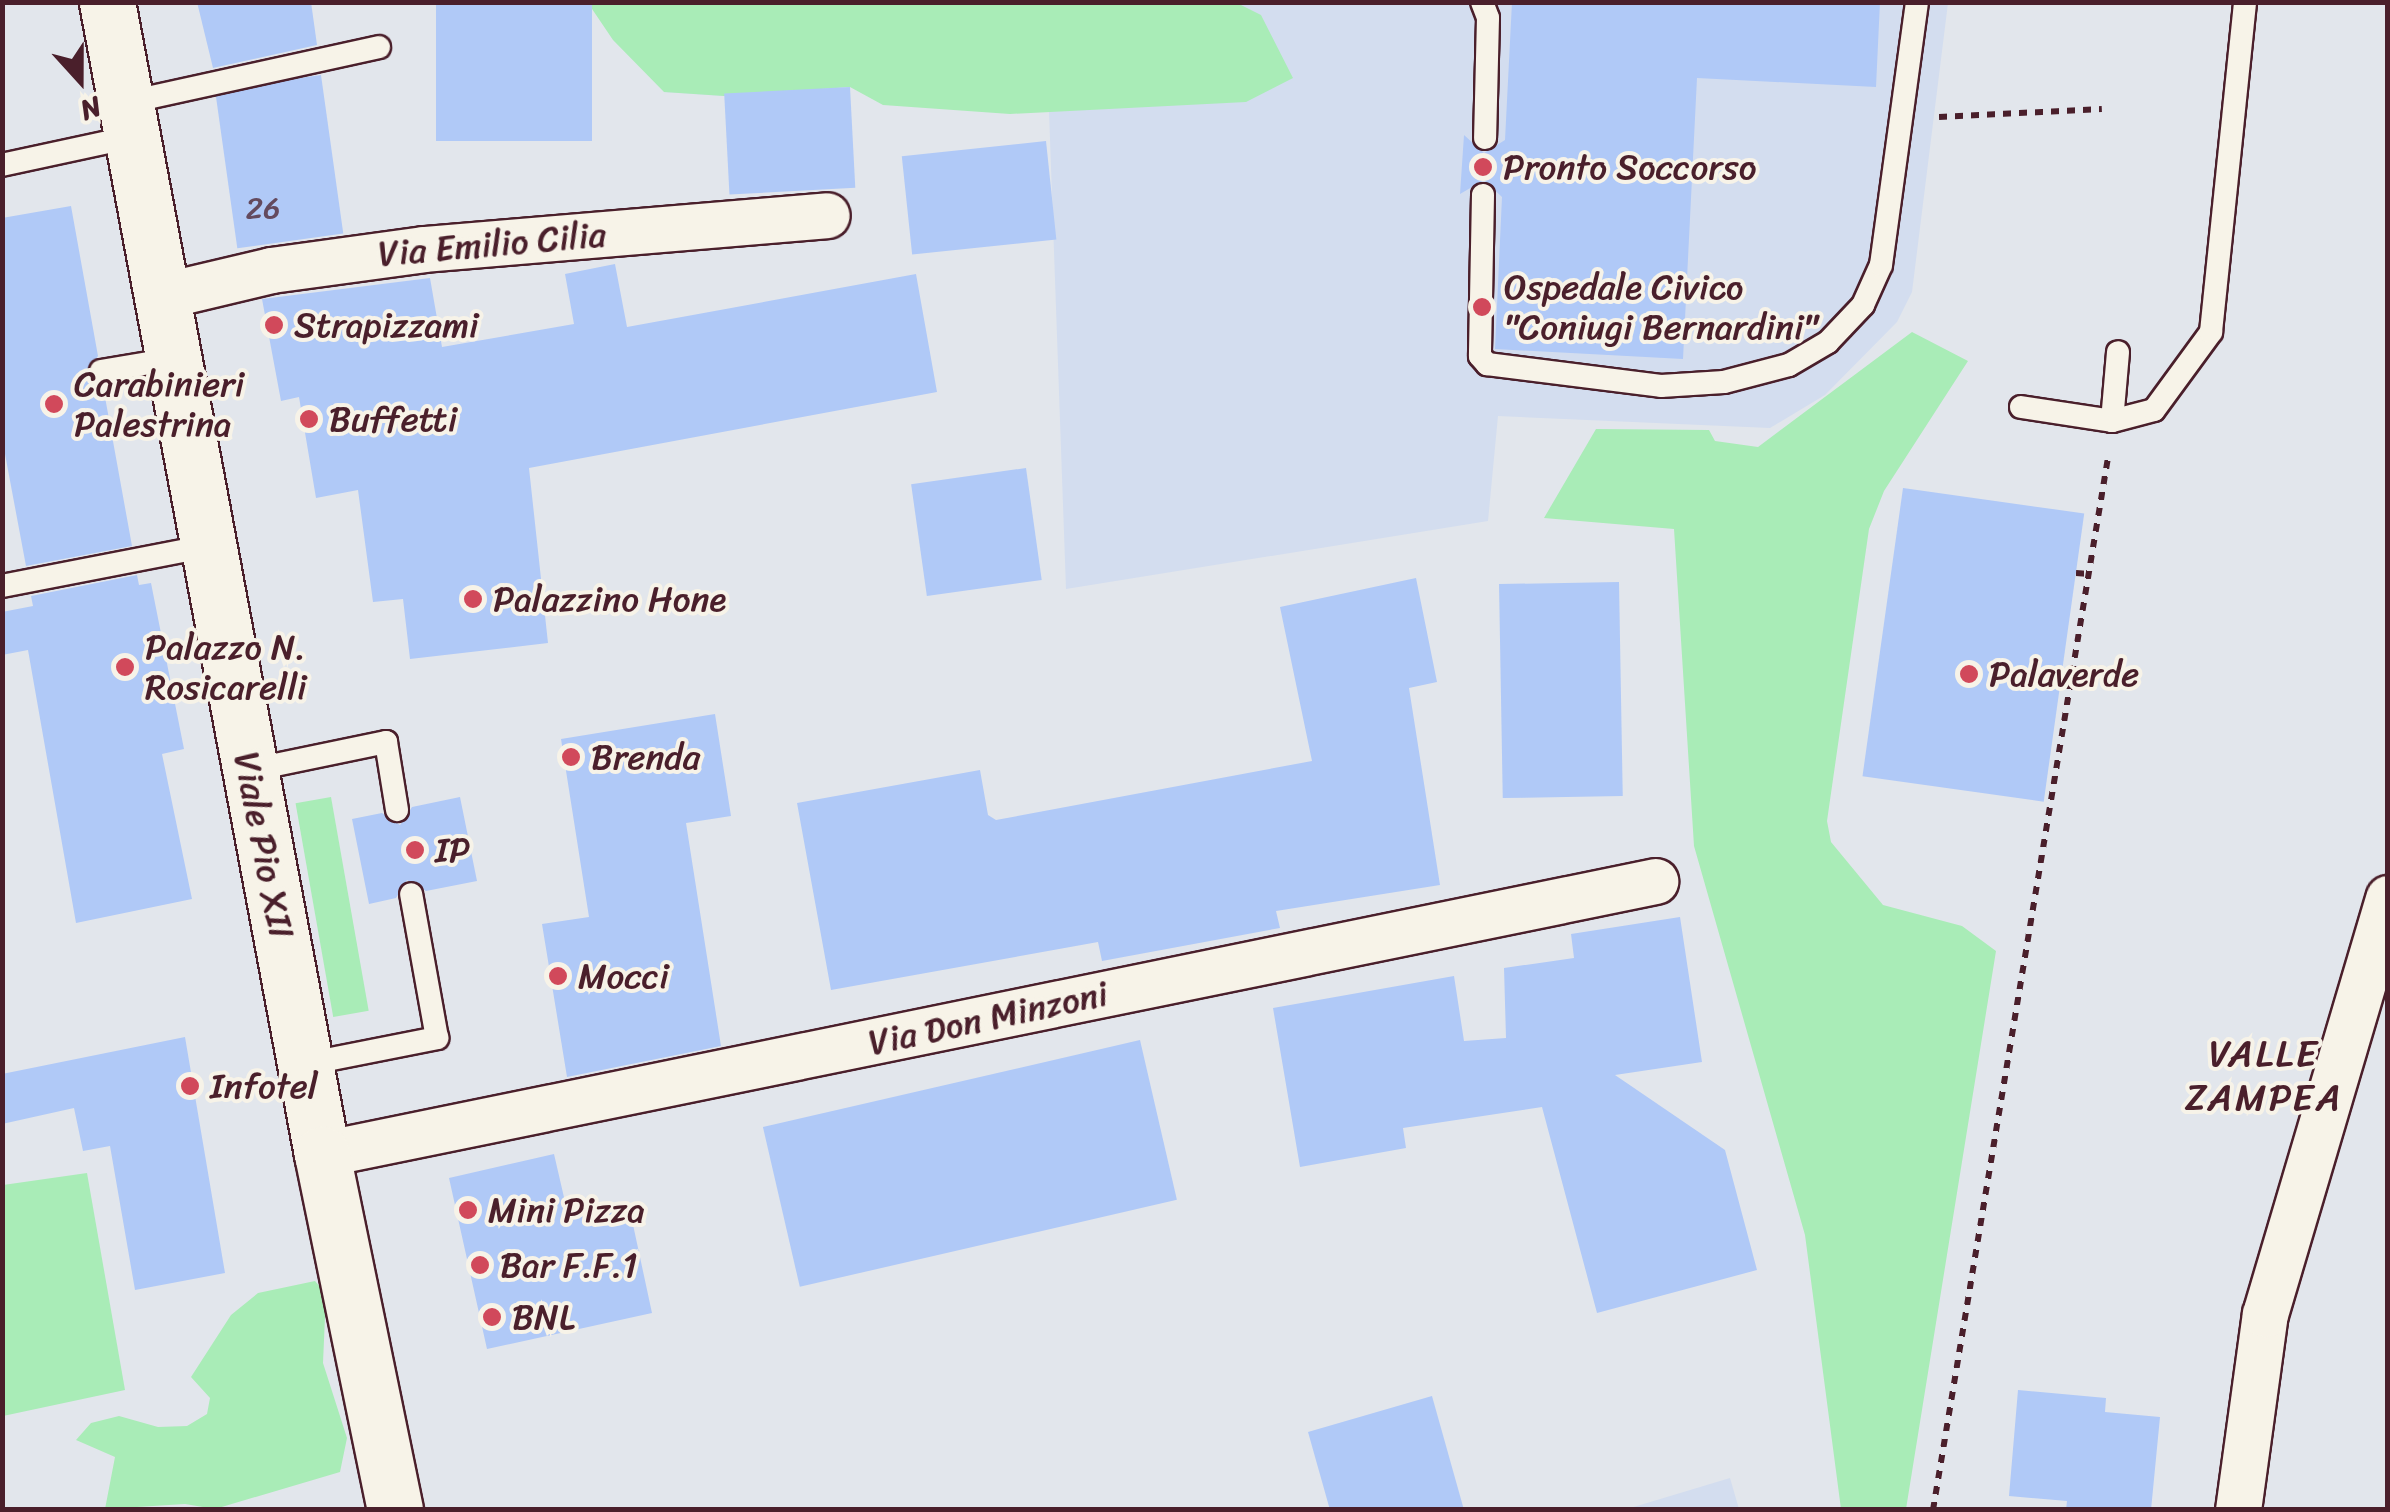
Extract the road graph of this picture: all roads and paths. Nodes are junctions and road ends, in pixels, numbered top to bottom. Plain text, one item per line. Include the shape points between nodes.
1 (107, 2) edge
2 (1482, 2) edge
3 (1916, 2) edge
4 (2246, 2) edge
5 (379, 48) dead end
6 (2102, 109) dead end
7 (1906, 118) junction
8 (128, 120) junction
9 (1484, 138) dead end
10 (2, 165) edge
11 (1484, 195) dead end
12 (827, 215) dead end
13 (162, 296) junction
14 (2118, 352) dead end
15 (173, 358) junction
16 (100, 371) dead end
17 (2021, 407) dead end
18 (2112, 421) junction
19 (208, 546) junction
20 (2076, 573) dead end
21 (2089, 574) junction
22 (2, 586) edge
23 (250, 770) junction
24 (397, 810) dead end
25 (1654, 880) dead end
26 (412, 894) dead end
27 (2388, 898) edge
28 (306, 1064) junction
29 (322, 1154) junction
30 (396, 1510) edge
31 (1933, 1510) edge
32 (2238, 1510) edge

1 - 8 street, Viale Pio XII
2 - 9 lane via 1488,18
3 - 7 lane
4 - 18 lane via 2210,332 2154,410
5 - 8 lane
6 - 7 path
7 - 11 lane via 1881,265 1863,305 1828,342 1789,364 1724,382 1661,386 1487,364 1480,356
8 - 10 lane
8 - 13 street, Viale Pio XII
12 - 13 street, Via Emilio Cilia via 404,251 271,270
13 - 15 street, Viale Pio XII
14 - 18 lane
15 - 16 lane
15 - 19 street, Viale Pio XII
17 - 18 lane
18 - 21 path
19 - 22 lane
19 - 23 street, Viale Pio XII
20 - 21 path
21 - 31 path
23 - 24 lane via 386,742
23 - 28 street, Viale Pio XII
25 - 29 street, Via Don Minzoni
26 - 28 lane via 437,1038
27 - 32 street via 2265,1314
28 - 29 street, Viale Pio XII
29 - 30 street, Viale Pio XII

